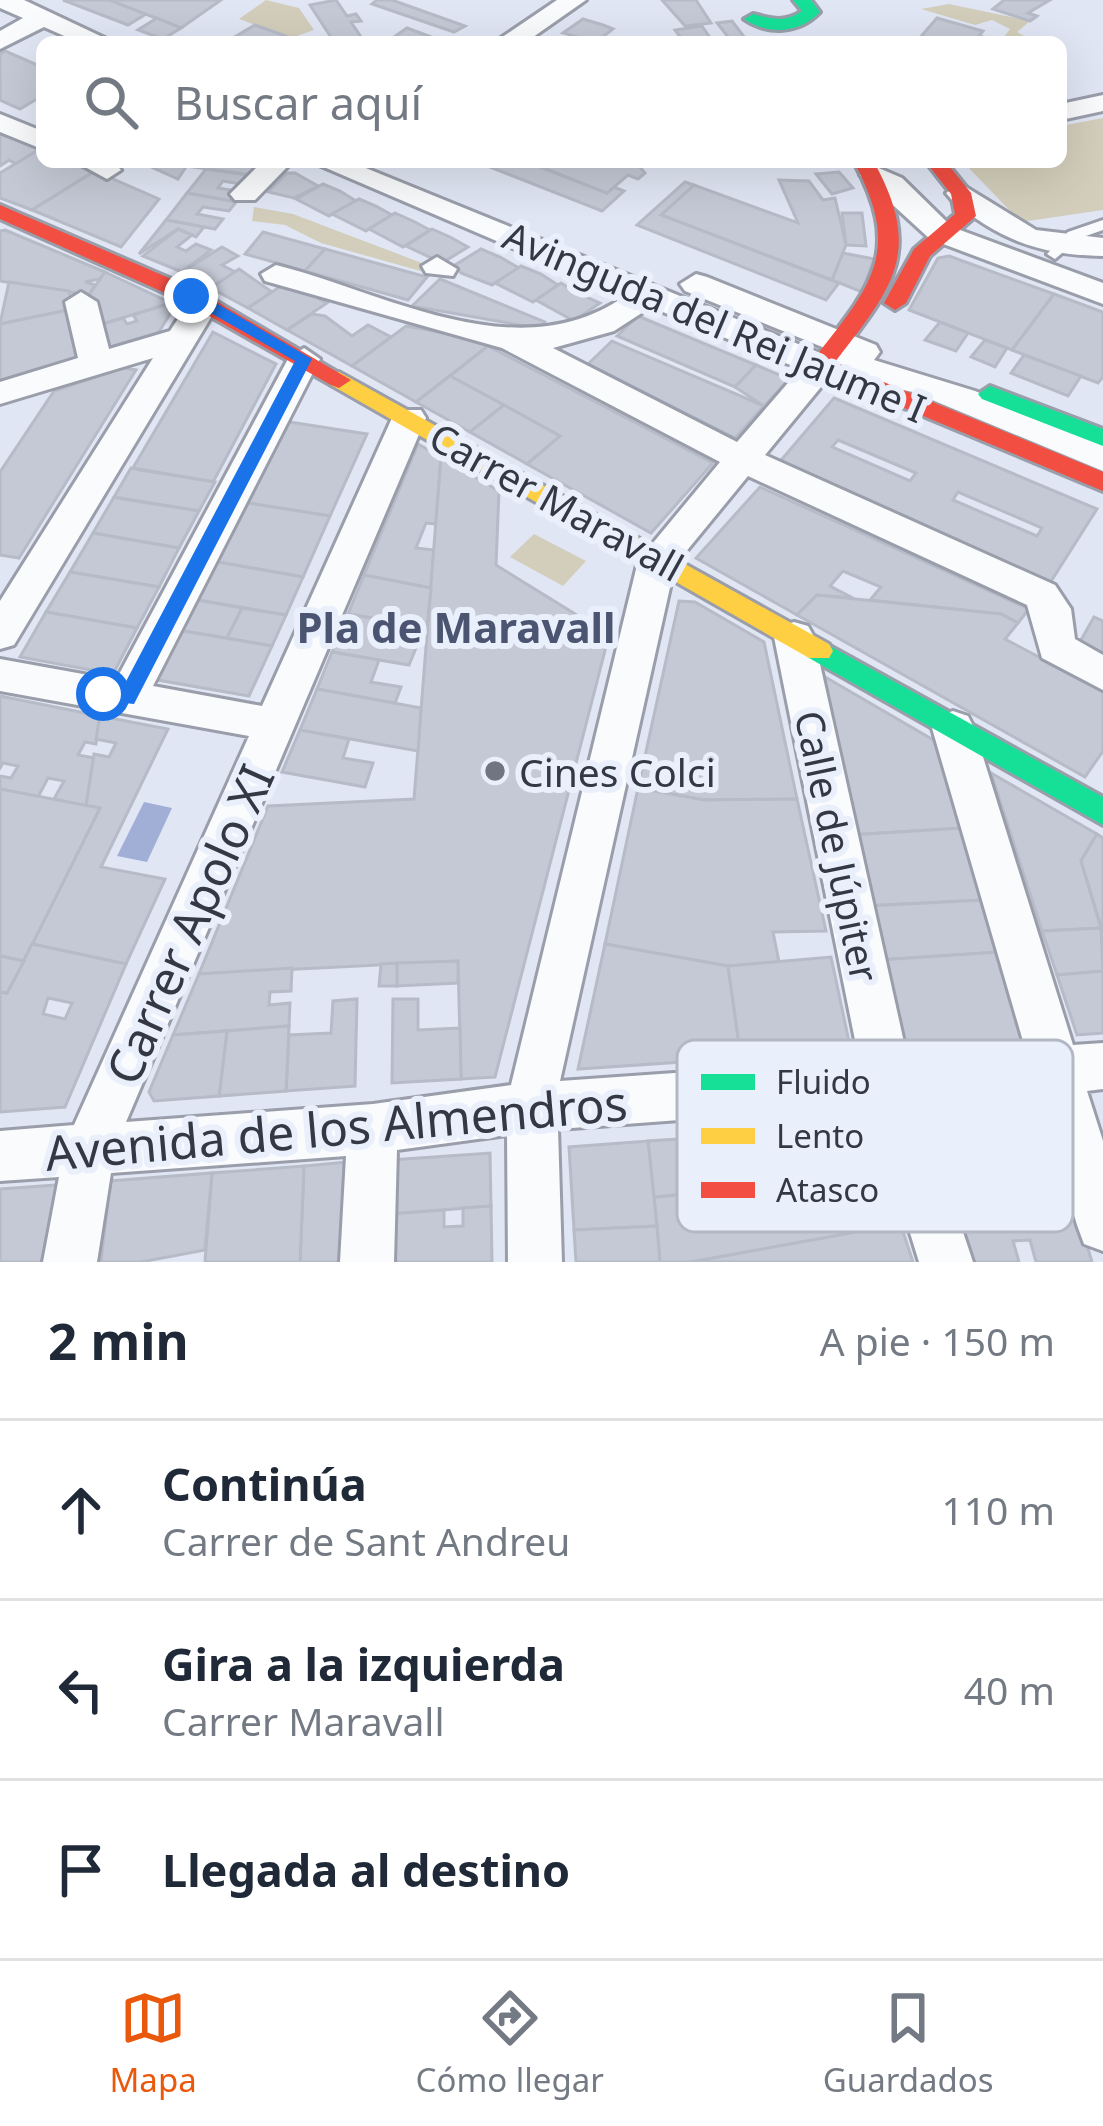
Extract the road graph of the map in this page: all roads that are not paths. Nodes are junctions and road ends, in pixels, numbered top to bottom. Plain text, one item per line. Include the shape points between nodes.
1 (2, 0) edge
2 (574, 0) edge
3 (802, 0) edge
4 (756, 19) edge
5 (21, 31) edge
6 (57, 36) edge
7 (517, 36) edge
8 (1103, 103) edge
9 (1067, 111) edge
10 (0, 122) edge
11 (36, 138) edge
12 (272, 168) edge
13 (342, 168) edge
14 (407, 168) edge
15 (869, 168) edge
16 (940, 168) edge
17 (245, 194) dead end
18 (964, 199) junction
19 (912, 207) junction
20 (0, 211) edge
21 (1103, 225) edge
22 (943, 238) junction
23 (1103, 248) edge
24 (1057, 250) junction
25 (1004, 256) junction
26 (276, 274) dead end
27 (1103, 293) edge
28 (663, 298) junction
29 (81, 302) dead end
30 (202, 304) junction
31 (179, 339) junction
32 (513, 341) junction
33 (845, 349) junction
34 (304, 359) junction
35 (96, 365) junction
36 (0, 394) edge
37 (410, 418) junction
38 (1103, 438) edge
39 (1103, 448) edge
40 (1103, 459) edge
41 (744, 460) junction
42 (1103, 482) edge
43 (657, 561) junction
44 (5, 616) edge
45 (794, 637) junction
46 (1103, 674) edge
47 (0, 675) edge
48 (127, 698) junction
49 (278, 725) junction
50 (953, 728) junction
51 (1100, 802) edge
52 (880, 1040) edge
53 (1070, 1040) edge
54 (1080, 1068) edge
55 (677, 1098) edge
56 (531, 1107) junction
57 (373, 1129) junction
58 (89, 1149) junction
59 (0, 1156) edge
60 (1103, 1225) edge
61 (936, 1232) edge
62 (70, 1262) edge
63 (367, 1262) edge
64 (535, 1262) edge
65 (946, 1262) edge

1 - 5 street
2 - 7 street
3 - 4 street via 811,12 805,20
5 - 6 street
8 - 9 street
10 - 11 street
12 - 17 street
13 - 28 street, Avinguda del Rei Jaume I
14 - 33 street, Avinguda del Rei Jaume I
15 - 19 street
15 - 33 street via 893,233 891,267
16 - 18 street
18 - 19 street via 947,215
18 - 22 street via 966,216
18 - 24 street via 998,226
19 - 22 street
20 - 30 street, Carrer Maravall
21 - 24 lane
22 - 25 street
22 - 33 street
23 - 24 street
24 - 25 street
25 - 27 street
26 - 32 street
28 - 32 street via 587,334
28 - 33 street, Avinguda del Rei Jaume I
29 - 35 street
30 - 31 street
30 - 34 street, Carrer Maravall
31 - 35 street
31 - 44 street
32 - 41 street
33 - 38 street via 878,345
33 - 39 street, Avinguda del Rei Jaume I
33 - 40 street via 860,366
33 - 41 street
33 - 42 street, Avinguda del Rei Jaume I
34 - 37 street, Carrer Maravall
34 - 48 street
35 - 36 street
37 - 43 street, Carrer Maravall
37 - 49 street, Carrer Apolo XI
41 - 43 street
41 - 46 street via 1051,603 1056,647
43 - 45 street, Carrer Maravall
43 - 56 street
45 - 50 street, Carrer Maravall
45 - 52 street, Calle de Júpiter
47 - 48 street
48 - 49 street
49 - 58 street, Carrer Apolo XI
50 - 51 street, Carrer Maravall
50 - 53 street
54 - 60 street
55 - 56 street, Avenida de los Almendros
56 - 57 street, Avenida de los Almendros
56 - 64 street
57 - 58 street, Avenida de los Almendros
57 - 63 street
58 - 59 street, Avenida de los Almendros
58 - 62 street, Carrer Apolo XI
61 - 65 street, Calle de Júpiter

